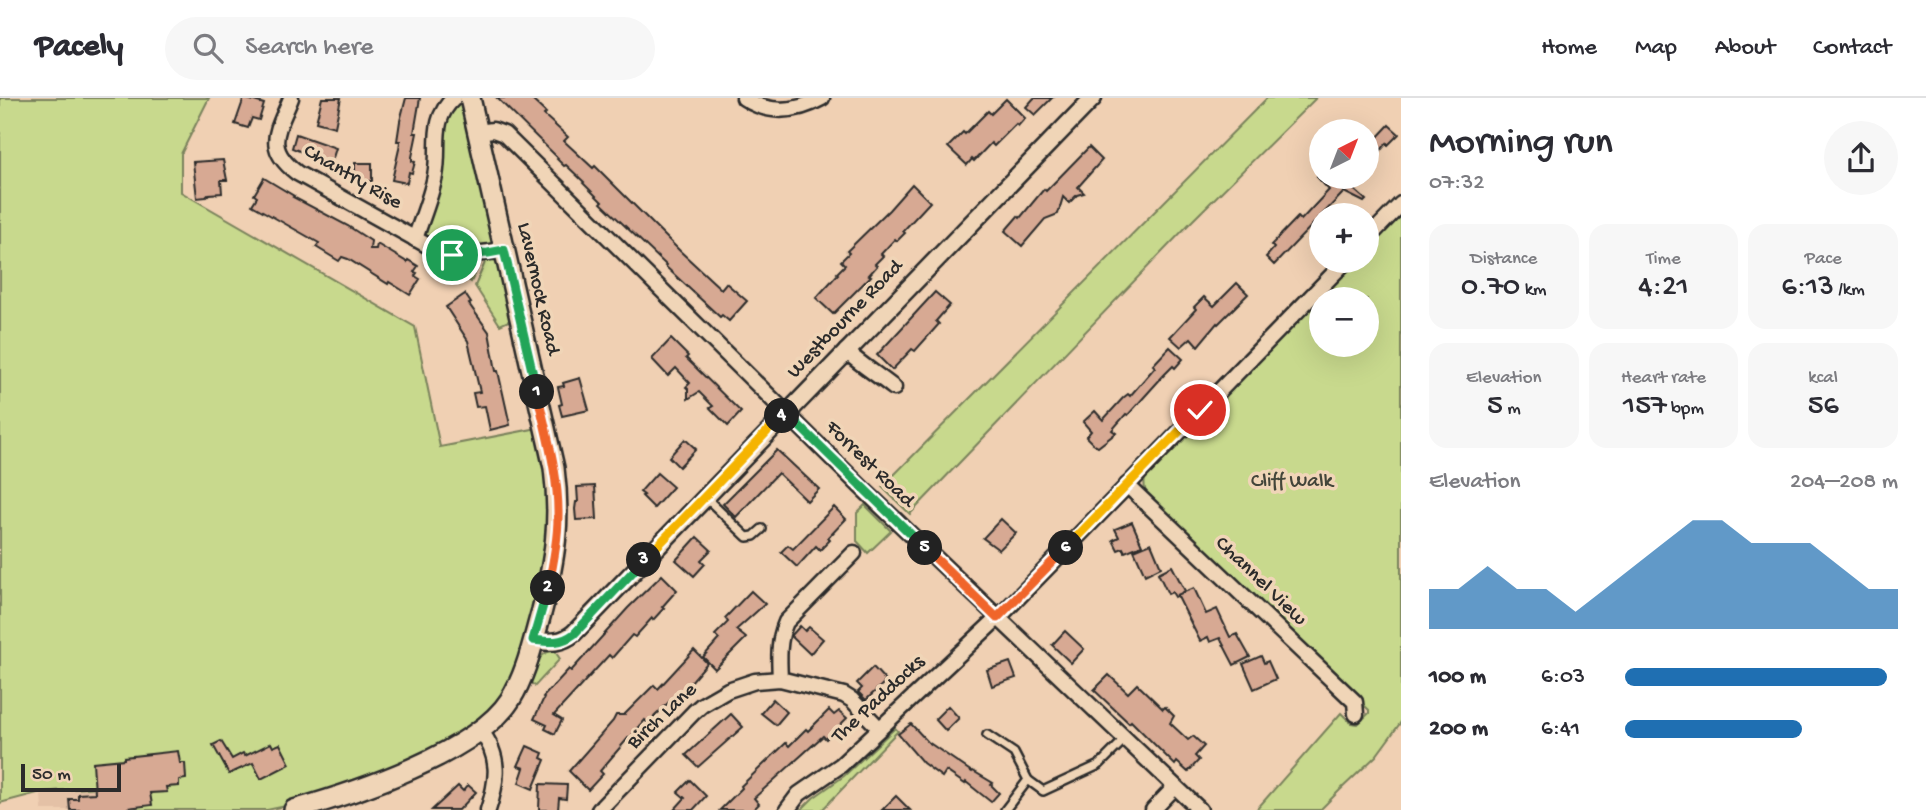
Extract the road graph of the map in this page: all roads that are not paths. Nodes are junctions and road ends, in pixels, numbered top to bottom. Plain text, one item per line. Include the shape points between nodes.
1 (291, 98) edge
2 (454, 98) edge
3 (470, 98) edge
4 (744, 98) edge
5 (822, 98) edge
6 (1093, 98) edge
7 (478, 132) junction
8 (1401, 204) edge
9 (1379, 227) edge
10 (415, 239) junction
11 (504, 250) junction
12 (1334, 273) edge
13 (846, 351) junction
14 (894, 388) dead end
15 (786, 413) junction
16 (1128, 485) junction
17 (705, 496) junction
18 (762, 529) dead end
19 (854, 553) dead end
20 (997, 618) junction
21 (533, 640) junction
22 (780, 679) junction
23 (1356, 715) dead end
24 (879, 728) junction
25 (480, 730) junction
26 (987, 735) dead end
27 (1125, 739) junction
28 (1028, 780) junction
29 (1175, 787) junction
30 (294, 810) edge
31 (488, 810) edge
32 (599, 810) edge
33 (787, 810) edge
34 (1006, 810) edge
35 (1153, 810) edge
36 (1200, 810) edge

1 - 10 street, Chantry Rise via 276,134 286,164
2 - 10 street via 439,117 435,178
3 - 7 main road, Lavernock Road
4 - 5 street via 762,107 785,109 806,107
6 - 13 street, Westbourne Road
7 - 11 main road, Lavernock Road
7 - 15 street, Forrest Road via 504,134
8 - 9 street
10 - 11 street, Chantry Rise via 452,255
11 - 21 main road, Lavernock Road via 557,494 554,561
12 - 16 street, The Paddocks
13 - 14 street
13 - 15 street, Westbourne Road
15 - 17 street, Westbourne Road
15 - 20 street, Forrest Road
16 - 20 street, The Paddocks
16 - 23 street, Channel View via 1355,702
17 - 18 lane via 747,537
17 - 21 street, Westbourne Road via 574,634 557,642
19 - 22 street via 786,622 780,643
20 - 24 street, The Paddocks
20 - 27 street, Forrest Road
21 - 25 main road, Lavernock Road via 509,702
22 - 24 street, Birch Lane via 844,695
22 - 32 street, Birch Lane via 741,684 702,705
24 - 33 street, The Paddocks via 841,765 799,794
25 - 30 main road, Lavernock Road via 382,781
25 - 31 street via 496,765
26 - 28 lane via 1014,754
27 - 28 lane via 1099,765 1043,791
27 - 29 street, Forrest Road
28 - 34 lane
29 - 35 street
29 - 36 street, Forrest Road

